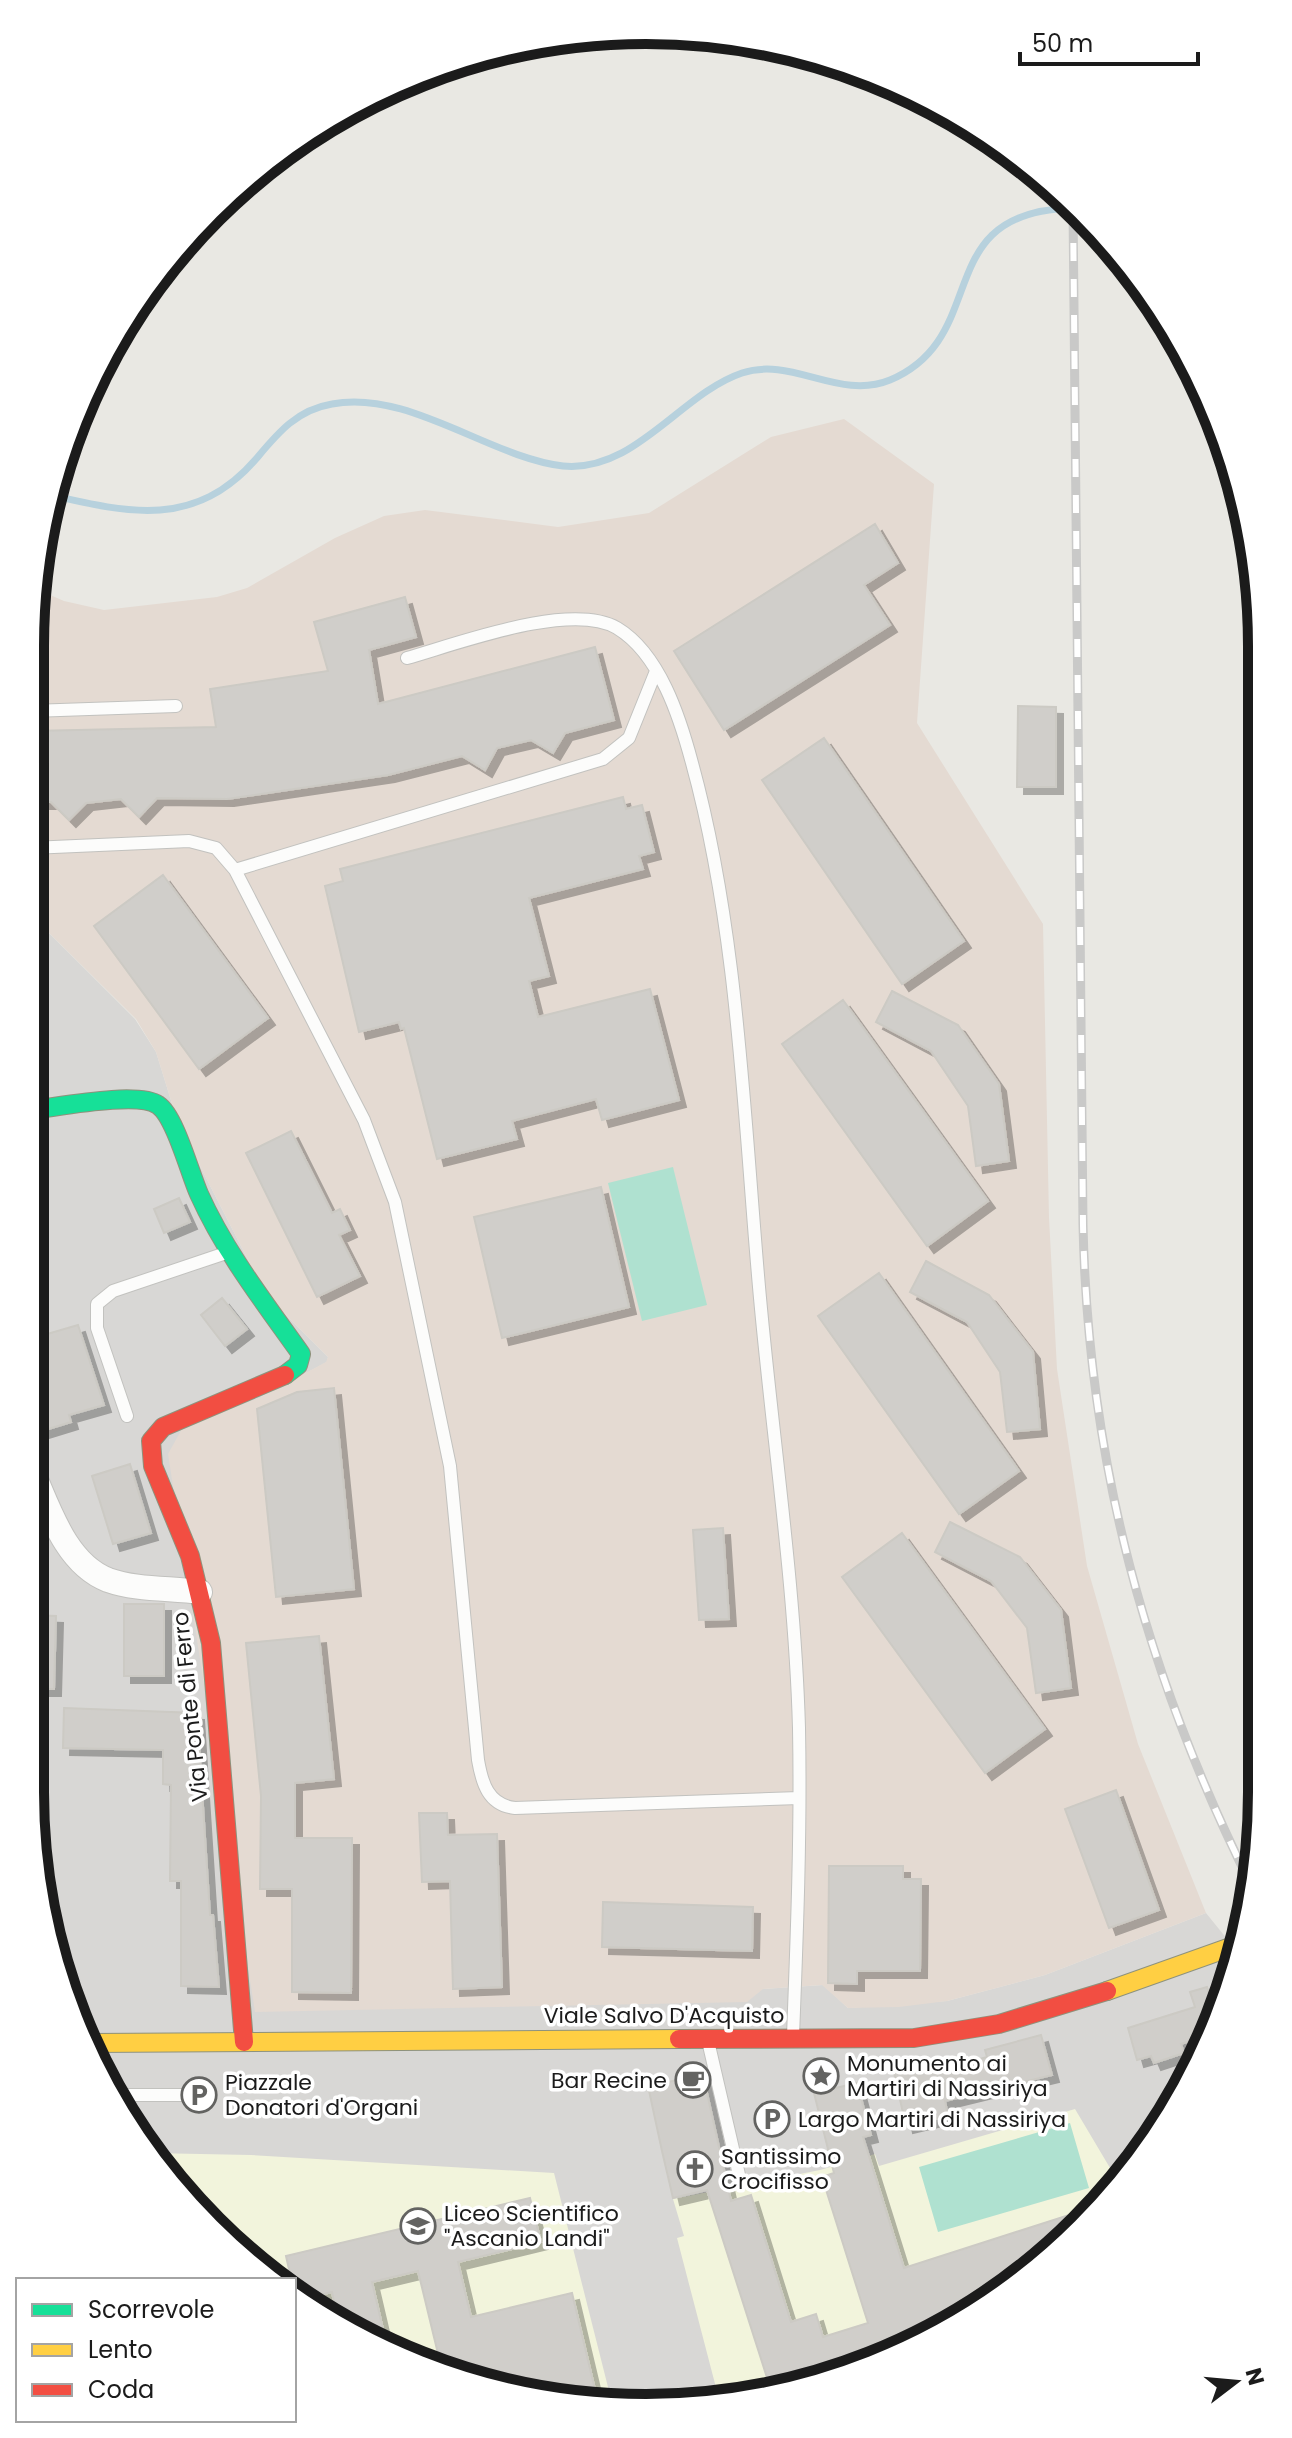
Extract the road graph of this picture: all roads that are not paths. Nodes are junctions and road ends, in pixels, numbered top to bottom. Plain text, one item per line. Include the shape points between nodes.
1 (407, 658) dead end
2 (656, 671) junction
3 (176, 706) dead end
4 (44, 711) edge
5 (44, 847) edge
6 (235, 870) junction
7 (44, 1108) edge
8 (229, 1252) junction
9 (127, 1416) dead end
10 (44, 1495) edge
11 (200, 1592) junction
12 (799, 1798) junction
13 (1225, 1956) edge
14 (707, 2038) junction
15 (793, 2039) junction
16 (244, 2042) junction
17 (99, 2043) edge
18 (126, 2095) edge
19 (199, 2095) dead end
20 (740, 2179) dead end

1 - 2 lane via 524,627 586,620 626,635
2 - 6 lane via 629,738 603,759
2 - 12 lane via 698,786 728,964 793,1633
3 - 4 lane
5 - 6 lane via 189,841 216,848
6 - 12 lane via 364,1120 395,1202 450,1466 478,1760 486,1790 498,1804 515,1808
7 - 8 street, Via Ponte di Ferro via 141,1099 159,1105
8 - 9 lane via 101,1298 95,1311 97,1328
8 - 11 street, Via Ponte di Ferro via 301,1354 290,1373 163,1427 151,1441 153,1466
10 - 11 street via 64,1537 89,1570 114,1581
11 - 16 street, Via Ponte di Ferro via 214,1672
12 - 15 lane
13 - 15 street, Viale Salvo D'Acquisto via 1001,2026 914,2038
14 - 15 street, Viale Salvo D'Acquisto
14 - 16 street, Viale Salvo D'Acquisto
14 - 20 lane
16 - 17 street, Viale Salvo D'Acquisto
18 - 19 lane

